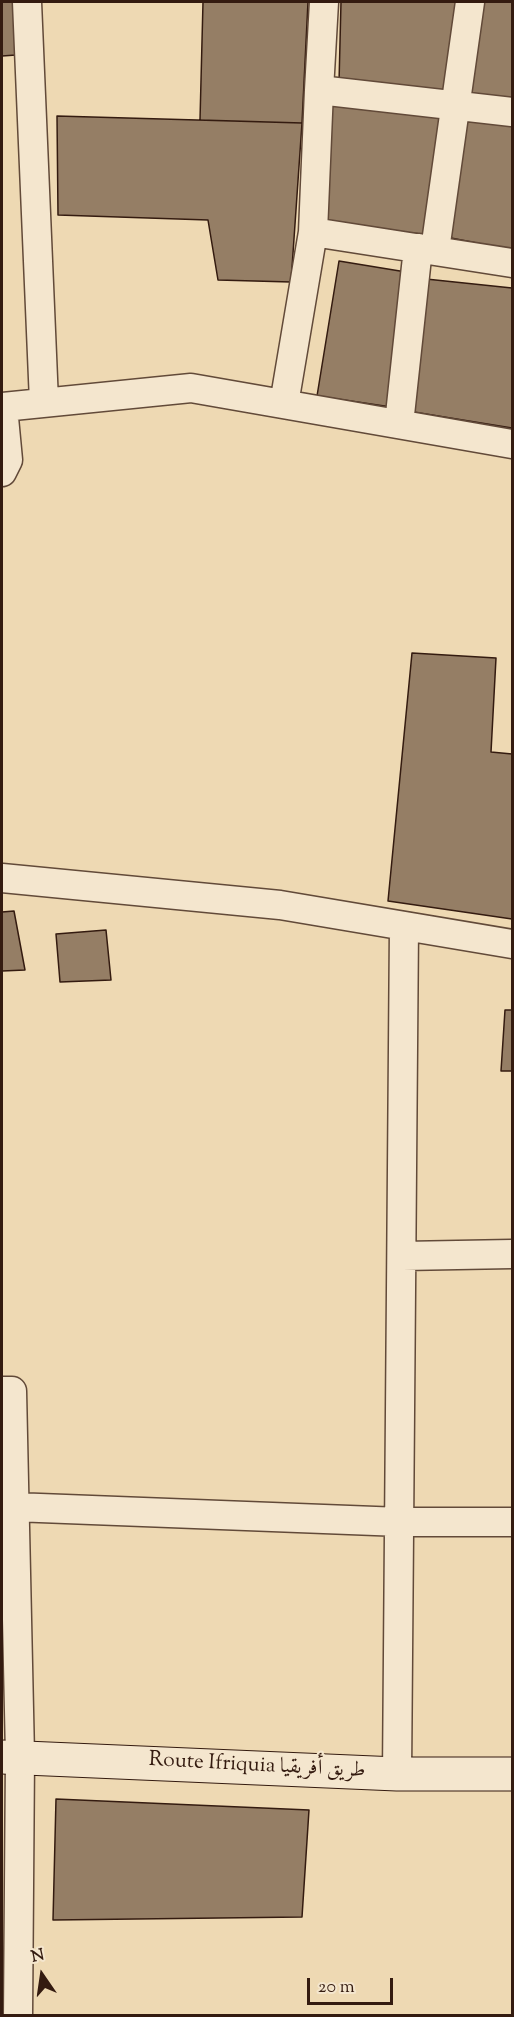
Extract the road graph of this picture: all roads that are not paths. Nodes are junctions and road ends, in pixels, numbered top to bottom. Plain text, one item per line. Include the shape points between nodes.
1 (27, 2) edge
2 (324, 2) edge
3 (470, 2) edge
4 (319, 90) junction
5 (456, 106) junction
6 (513, 112) edge
7 (313, 232) junction
8 (426, 249) junction
9 (513, 262) edge
10 (45, 402) junction
11 (284, 404) junction
12 (399, 424) junction
13 (513, 444) edge
14 (2, 472) edge
15 (2, 878) edge
16 (404, 926) junction
17 (513, 944) edge
18 (513, 1254) edge
19 (403, 1256) junction
20 (2, 1390) edge
21 (14, 1507) junction
22 (401, 1522) junction
23 (513, 1522) edge
24 (11, 1756) edge
25 (397, 1774) junction
26 (513, 1774) edge
27 (18, 2016) edge

1 - 10 street
2 - 4 street
3 - 5 street
4 - 5 street
4 - 7 street
5 - 6 street
5 - 8 street
7 - 8 street
7 - 11 street
8 - 9 street
8 - 12 street
10 - 11 street via 191,388
10 - 14 street via 3,406 8,460
11 - 12 street
12 - 13 street
15 - 16 street via 280,905
16 - 17 street
16 - 19 street
18 - 19 street
19 - 22 street
20 - 21 street via 12,1391
21 - 22 street
21 - 24 street
22 - 23 street
22 - 25 street
24 - 25 street, Route Ifriquia طريق أفريقيا
24 - 27 street
25 - 26 street, Route Ifriquia طريق أفريقيا

